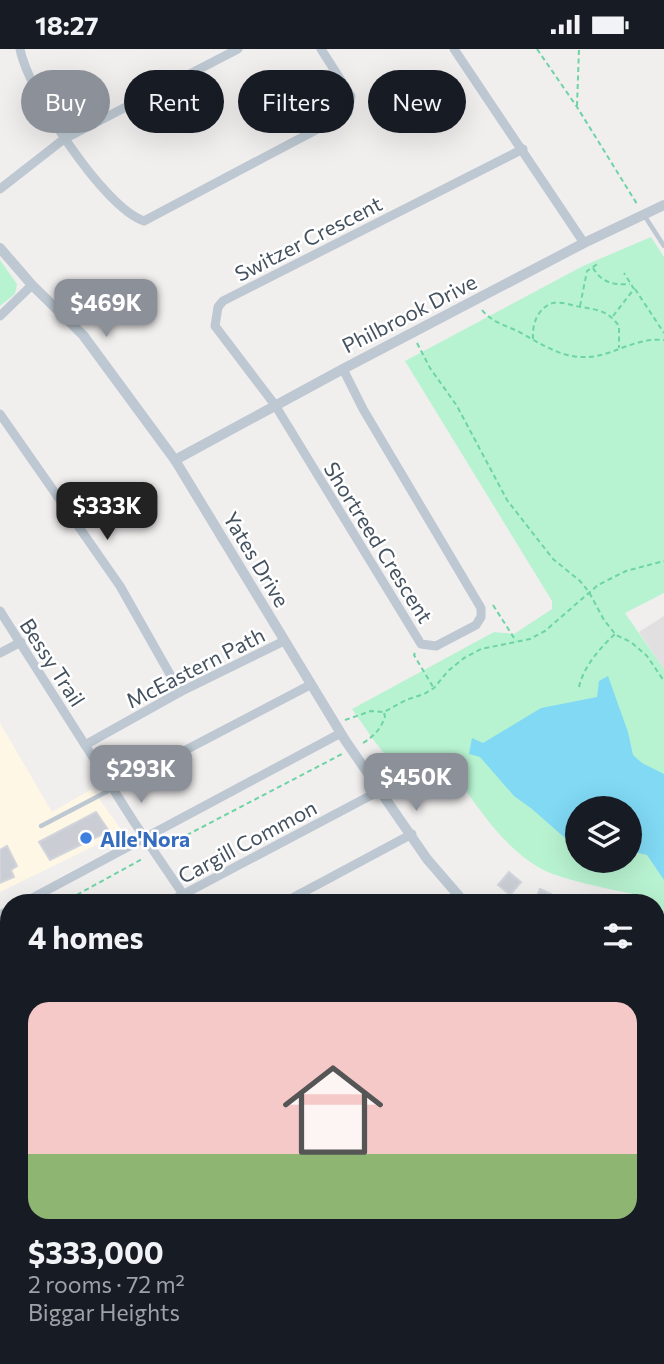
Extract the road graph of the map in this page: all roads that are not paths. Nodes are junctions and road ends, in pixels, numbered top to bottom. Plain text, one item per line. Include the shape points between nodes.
1 (20, 49) edge
2 (238, 49) edge
3 (321, 49) edge
4 (454, 49) edge
5 (64, 139) junction
6 (523, 149) junction
7 (0, 189) edge
8 (664, 205) edge
9 (644, 215) junction
10 (584, 243) junction
11 (664, 246) edge
12 (0, 248) edge
13 (32, 285) junction
14 (0, 316) edge
15 (343, 369) junction
16 (275, 405) junction
17 (0, 414) edge
18 (176, 460) junction
19 (0, 611) edge
20 (284, 641) junction
21 (21, 642) junction
22 (0, 653) edge
23 (310, 685) junction
24 (180, 692) junction
25 (338, 729) junction
26 (85, 745) junction
27 (113, 788) junction
28 (381, 790) junction
29 (41, 826) dead end
30 (412, 834) junction
31 (144, 838) junction
32 (40, 894) edge
33 (183, 894) edge
34 (195, 894) edge
35 (300, 894) edge
36 (457, 894) edge

1 - 5 street
2 - 5 street
3 - 5 street via 351,96 348,113 144,221 129,215
4 - 6 street
5 - 7 street
6 - 10 street
6 - 16 street, Switzer Crescent via 223,300 215,326
8 - 9 street, Philbrook Drive
9 - 10 street, Philbrook Drive
9 - 11 lane
10 - 15 street, Philbrook Drive
12 - 13 street, Yates Drive
13 - 14 street
13 - 18 street, Yates Drive via 83,335
15 - 16 street, Philbrook Drive
15 - 16 street, Shortreed Crescent via 481,608 476,625 436,646 421,644
16 - 18 street, Philbrook Drive
17 - 24 street via 120,586
18 - 20 street, Yates Drive
19 - 21 street, Bessy Trail
20 - 23 street, Yates Drive
20 - 24 street, McEastern Path
21 - 22 street
21 - 26 street, Bessy Trail
23 - 25 street, Yates Drive
23 - 27 street
24 - 26 street, McEastern Path
25 - 28 street, Yates Drive
25 - 31 street
26 - 27 street, Bessy Trail
27 - 29 lane
27 - 31 street, Bessy Trail
28 - 30 street, Yates Drive
28 - 34 street, Cargill Common
30 - 35 street
30 - 36 street, Yates Drive
31 - 32 street
31 - 33 street, Bessy Trail

